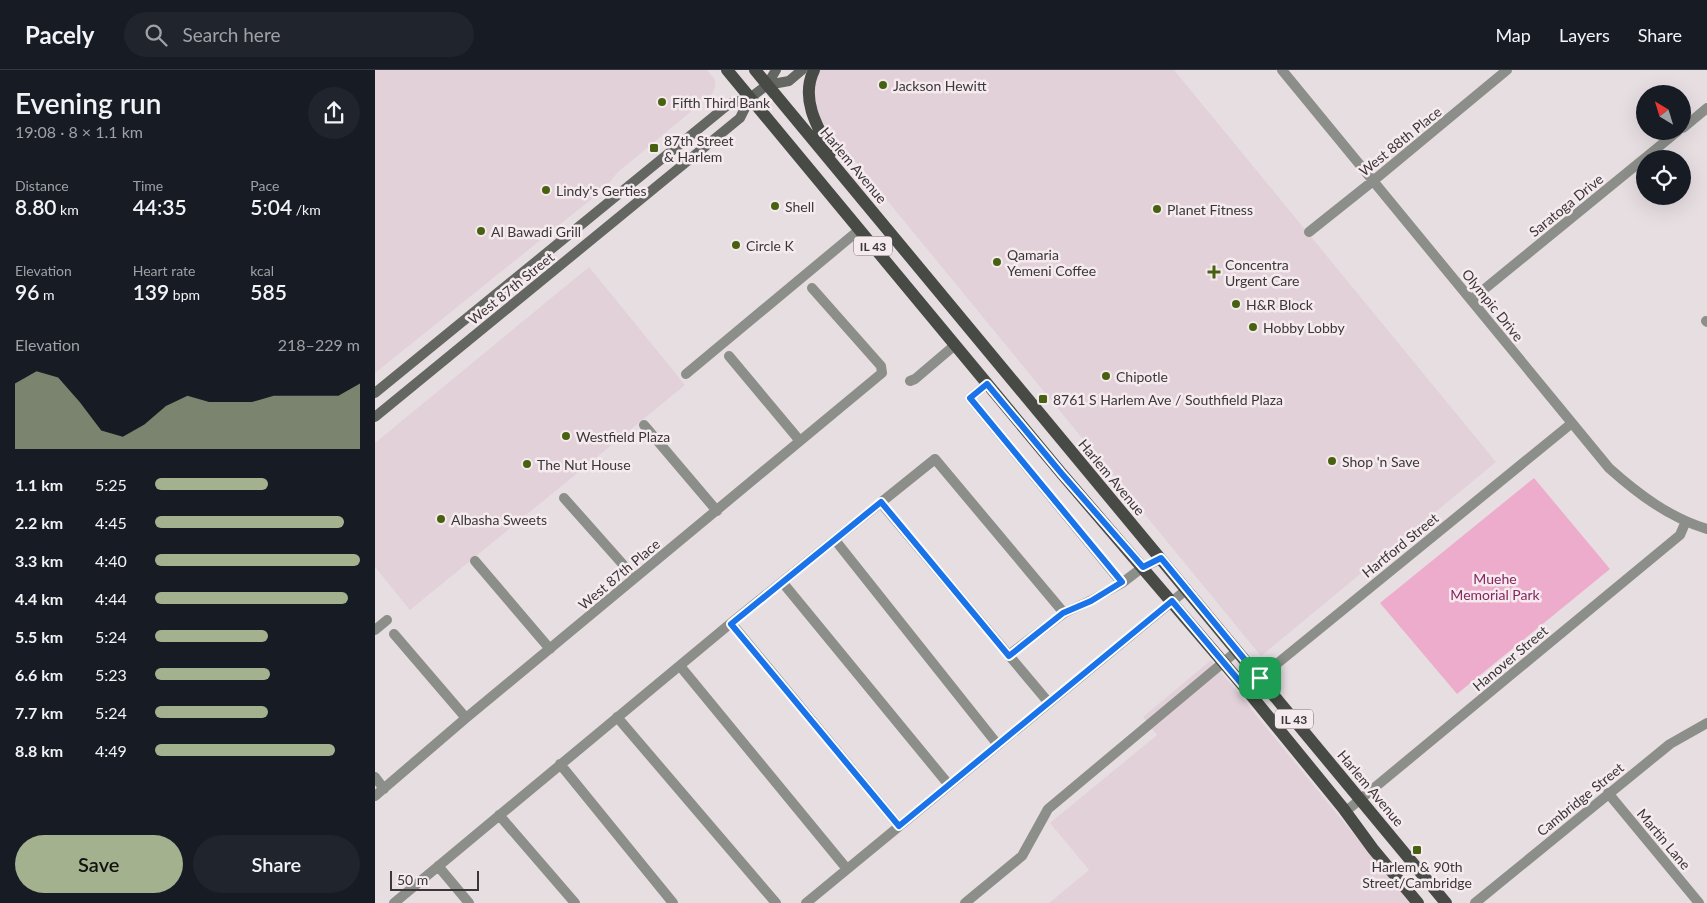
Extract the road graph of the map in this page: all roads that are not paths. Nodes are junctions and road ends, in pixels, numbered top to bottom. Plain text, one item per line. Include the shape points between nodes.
1 (727, 70) edge
2 (755, 70) edge
3 (776, 70) edge
4 (802, 70) edge
5 (814, 70) edge
6 (1282, 70) edge
7 (1501, 72) edge
8 (767, 84) junction
9 (750, 98) junction
10 (1707, 108) edge
11 (1691, 121) edge
12 (1667, 140) edge
13 (845, 178) junction
14 (1373, 181) junction
15 (859, 230) junction
16 (1309, 232) dead end
17 (812, 288) dead end
18 (1471, 300) junction
19 (955, 345) junction
20 (729, 356) dead end
21 (686, 374) dead end
22 (910, 381) dead end
23 (987, 384) junction
24 (375, 393) edge
25 (375, 417) edge
26 (1572, 423) junction
27 (644, 425) dead end
28 (800, 441) junction
29 (564, 498) dead end
30 (881, 502) junction
31 (717, 510) junction
32 (1686, 522) junction
33 (1707, 529) edge
34 (835, 540) junction
35 (1161, 558) junction
36 (475, 561) dead end
37 (1143, 567) junction
38 (635, 578) junction
39 (1122, 582) junction
40 (783, 583) junction
41 (1186, 590) junction
42 (1172, 601) junction
43 (1063, 613) junction
44 (387, 620) dead end
45 (731, 624) junction
46 (375, 630) edge
47 (394, 634) dead end
48 (550, 649) junction
49 (1237, 651) junction
50 (1009, 656) junction
51 (1224, 662) junction
52 (680, 666) junction
53 (1260, 678) junction
54 (1246, 689) junction
55 (1049, 703) junction
56 (617, 717) junction
57 (466, 718) junction
58 (1707, 723) edge
59 (998, 745) junction
60 (560, 764) junction
61 (375, 777) edge
62 (949, 785) junction
63 (384, 789) junction
64 (1608, 793) junction
65 (375, 796) edge
66 (1360, 799) junction
67 (1345, 812) junction
68 (499, 815) junction
69 (899, 826) junction
70 (438, 866) junction
71 (847, 869) junction
72 (394, 903) edge
73 (469, 903) edge
74 (575, 903) edge
75 (673, 903) edge
76 (776, 903) edge
77 (806, 903) edge
78 (965, 903) edge
79 (1418, 903) edge
80 (1446, 903) edge
81 (1475, 903) edge
82 (1699, 903) edge

1 - 9 main road, IL 43
2 - 8 main road, Harlem Avenue / IL 43
3 - 8 main road, West 87th Street
4 - 8 main road, West 87th Street via 789,81
5 - 13 main road via 808,93 811,112
6 - 14 street, Olympic Drive
7 - 14 street, West 88th Place
8 - 9 main road, West 87th Street
8 - 13 main road, Harlem Avenue / IL 43
9 - 15 main road, IL 43
9 - 24 main road, West 87th Street via 729,104
9 - 25 main road, West 87th Street via 740,118
10 - 11 street
12 - 18 street, Saratoga Drive
13 - 35 main road, Harlem Avenue / IL 43
14 - 16 street, West 88th Place
14 - 18 street, Olympic Drive
15 - 19 main road, IL 43
15 - 21 street
17 - 28 street, West 87th Place via 881,366 881,374
18 - 26 street, Olympic Drive
19 - 22 street
19 - 23 main road, IL 43
20 - 28 street
23 - 37 main road, IL 43
23 - 39 street via 970,398
26 - 32 street, Olympic Drive via 1621,478 1649,501
26 - 53 street, Hartford Street
27 - 31 street
28 - 31 street, West 87th Place
29 - 38 street
30 - 34 street
30 - 43 street via 935,459
30 - 50 street
31 - 38 street, West 87th Place
32 - 33 street, Olympic Drive
32 - 66 street, Hanover Street via 1680,535
34 - 40 street
34 - 59 street
35 - 37 street
35 - 41 main road, Harlem Avenue / IL 43
36 - 48 street
37 - 39 street
37 - 42 main road, IL 43
38 - 48 street, West 87th Place
39 - 43 street
40 - 45 street
40 - 62 street
41 - 42 street
41 - 49 main road, Harlem Avenue / IL 43
42 - 51 main road, IL 43
42 - 55 street
43 - 50 street
44 - 46 street
45 - 52 street
45 - 69 street
47 - 57 street
48 - 57 street, West 87th Place
49 - 51 street
49 - 53 main road, Harlem Avenue / IL 43
50 - 55 street
51 - 54 main road, IL 43
51 - 78 street via 1048,809 1022,856
52 - 56 street
52 - 71 street
53 - 54 street, Hartford Street
53 - 66 main road, Harlem Avenue / IL 43
54 - 67 main road, IL 43
55 - 59 street
56 - 60 street
56 - 76 street
57 - 63 street, West 87th Place
58 - 64 street, Cambridge Street via 1670,744
59 - 62 street
60 - 68 street
60 - 75 street
61 - 63 street
62 - 69 street
63 - 65 street, West 87th Place
64 - 81 street, Cambridge Street
64 - 82 street, Martin Lane
66 - 67 street, Hanover Street
66 - 80 main road, Harlem Avenue / IL 43
67 - 79 main road, IL 43
68 - 70 street
68 - 74 street
69 - 71 street
70 - 72 street
70 - 73 street
71 - 77 street

